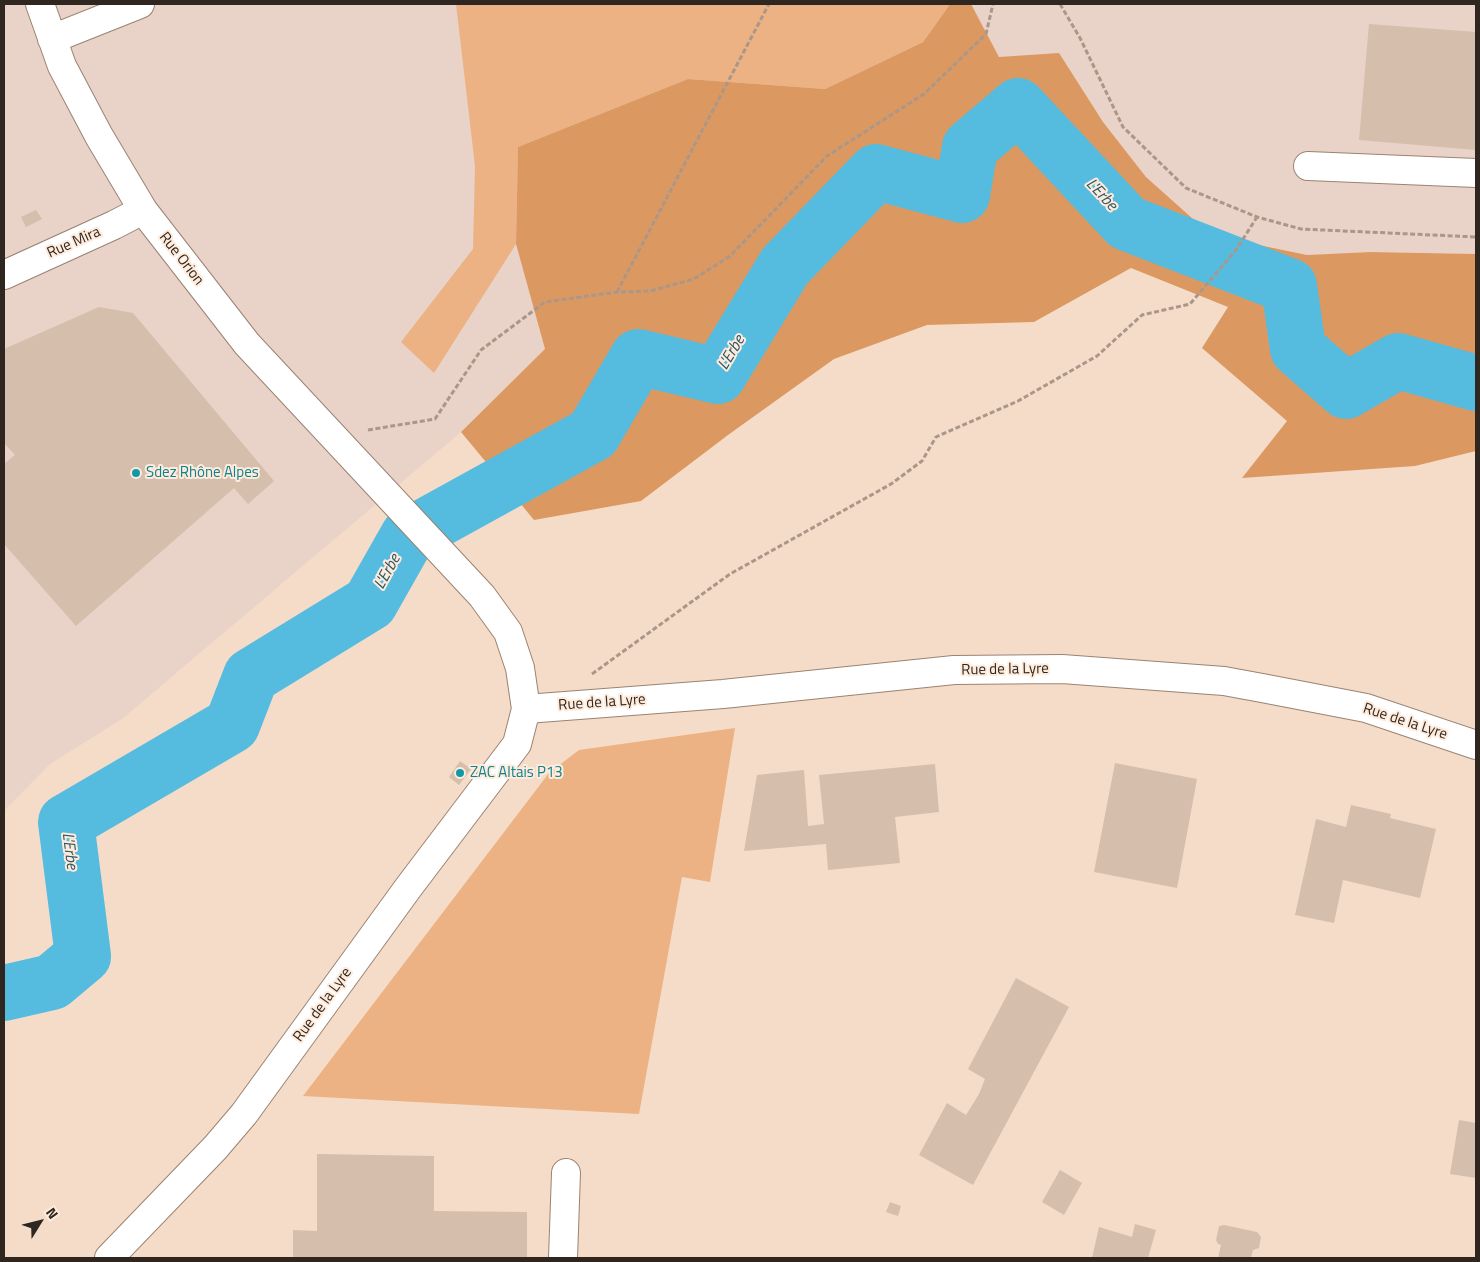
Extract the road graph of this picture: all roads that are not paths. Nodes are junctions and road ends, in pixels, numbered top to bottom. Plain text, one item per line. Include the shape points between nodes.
1 (40, 4) edge
2 (140, 4) edge
3 (52, 39) junction
4 (1308, 166) dead end
5 (1476, 173) edge
6 (143, 210) junction
7 (4, 275) edge
8 (451, 564) joint
9 (526, 709) junction
10 (1476, 745) edge
11 (566, 1173) dead end
12 (109, 1258) edge
13 (563, 1258) edge

1 - 3 street, Rue Orion
2 - 3 street
3 - 6 street, Rue Orion via 62,66 99,136
4 - 5 street
6 - 7 street, Rue Mira
6 - 8 street, Rue Orion via 247,344
8 - 9 street, Rue de la Lyre via 482,596 508,632 520,668
9 - 10 street, Rue de la Lyre via 724,694 954,670 1062,669 1243,684 1366,708
9 - 12 street, Rue de la Lyre via 517,744 244,1114
11 - 13 street

